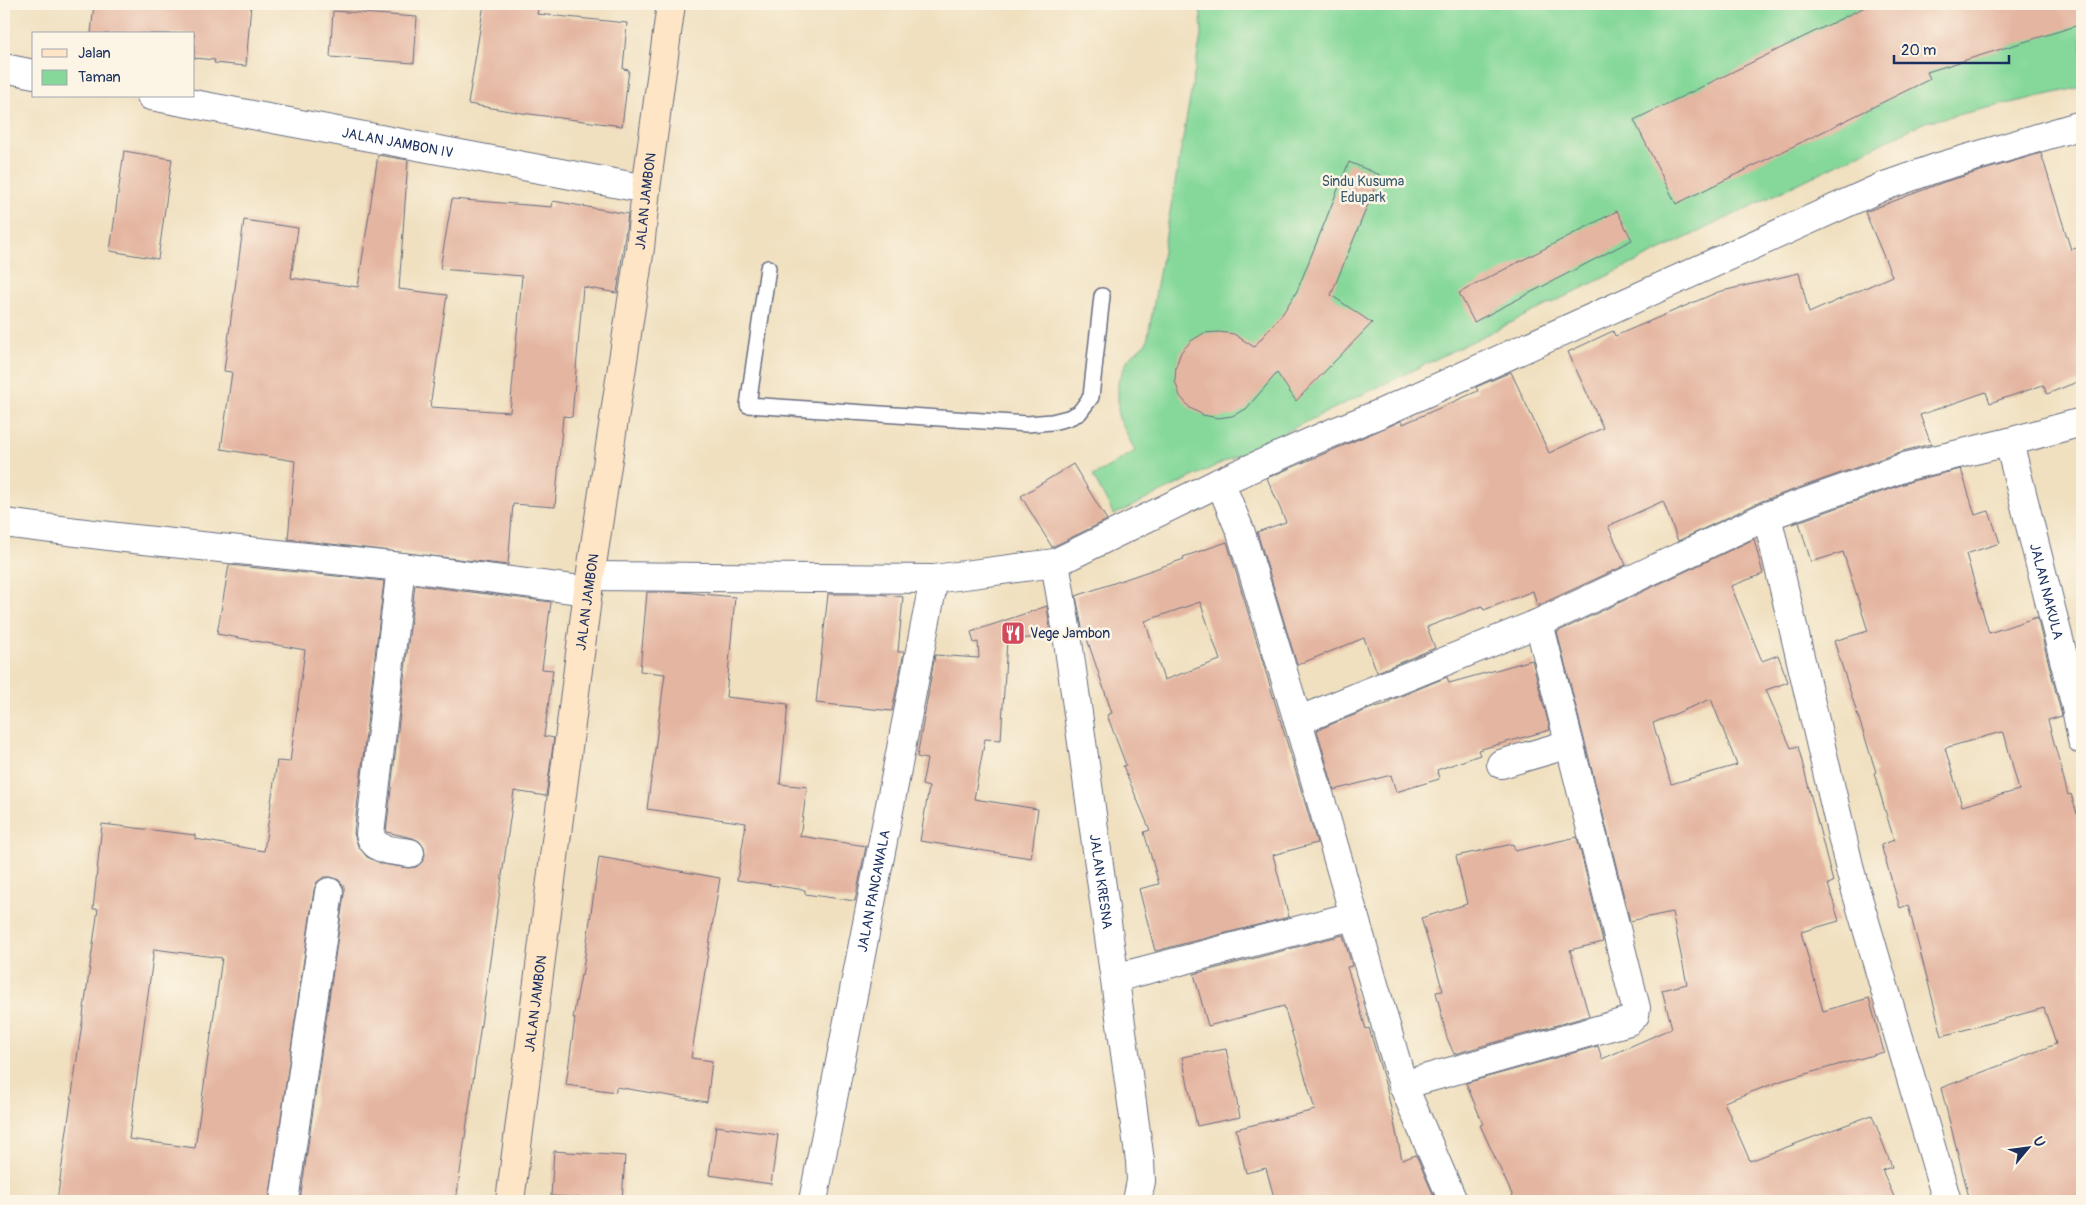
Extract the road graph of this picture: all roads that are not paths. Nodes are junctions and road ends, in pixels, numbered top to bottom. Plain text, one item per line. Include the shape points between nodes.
1 (671, 4) edge
2 (4, 68) edge
3 (32, 74) edge
4 (162, 98) edge
5 (2082, 126) edge
6 (646, 189) junction
7 (768, 268) dead end
8 (1102, 296) dead end
9 (2082, 422) edge
10 (2009, 442) junction
11 (1220, 482) junction
12 (1767, 516) junction
13 (4, 522) edge
14 (1055, 563) junction
15 (401, 567) junction
16 (934, 580) junction
17 (590, 584) junction
18 (1539, 623) junction
19 (1298, 721) junction
20 (2082, 740) edge
21 (1569, 744) junction
22 (1500, 764) dead end
23 (410, 853) dead end
24 (328, 892) dead end
25 (1353, 916) junction
26 (1115, 978) junction
27 (1403, 1085) junction
28 (284, 1201) edge
29 (510, 1201) edge
30 (813, 1201) edge
31 (1137, 1201) edge
32 (1453, 1201) edge
33 (1947, 1201) edge

1 - 6 main road, JALAN JAMBON
2 - 3 street
4 - 6 street, JALAN JAMBON IV
5 - 11 street via 1939,167 1882,187 1379,414
6 - 17 main road, JALAN JAMBON
7 - 8 lane via 748,405 1027,424 1068,418 1079,413 1092,397
9 - 10 street
10 - 12 street via 1908,466
10 - 20 street, JALAN NAKULA
11 - 14 street
11 - 19 street via 1241,533
12 - 18 street
12 - 33 street via 1851,874
13 - 15 street
14 - 16 street
14 - 26 street, JALAN KRESNA
15 - 17 street
15 - 23 street via 370,834 377,847
16 - 17 street
16 - 30 street, JALAN PANCAWALA
17 - 29 main road, JALAN JAMBON
18 - 19 street
18 - 21 street
19 - 25 street
21 - 22 street
21 - 27 street via 1636,1008 1635,1015 1629,1021
24 - 28 street
25 - 26 street
25 - 27 street
26 - 31 street, JALAN KRESNA via 1140,1161
27 - 32 street

